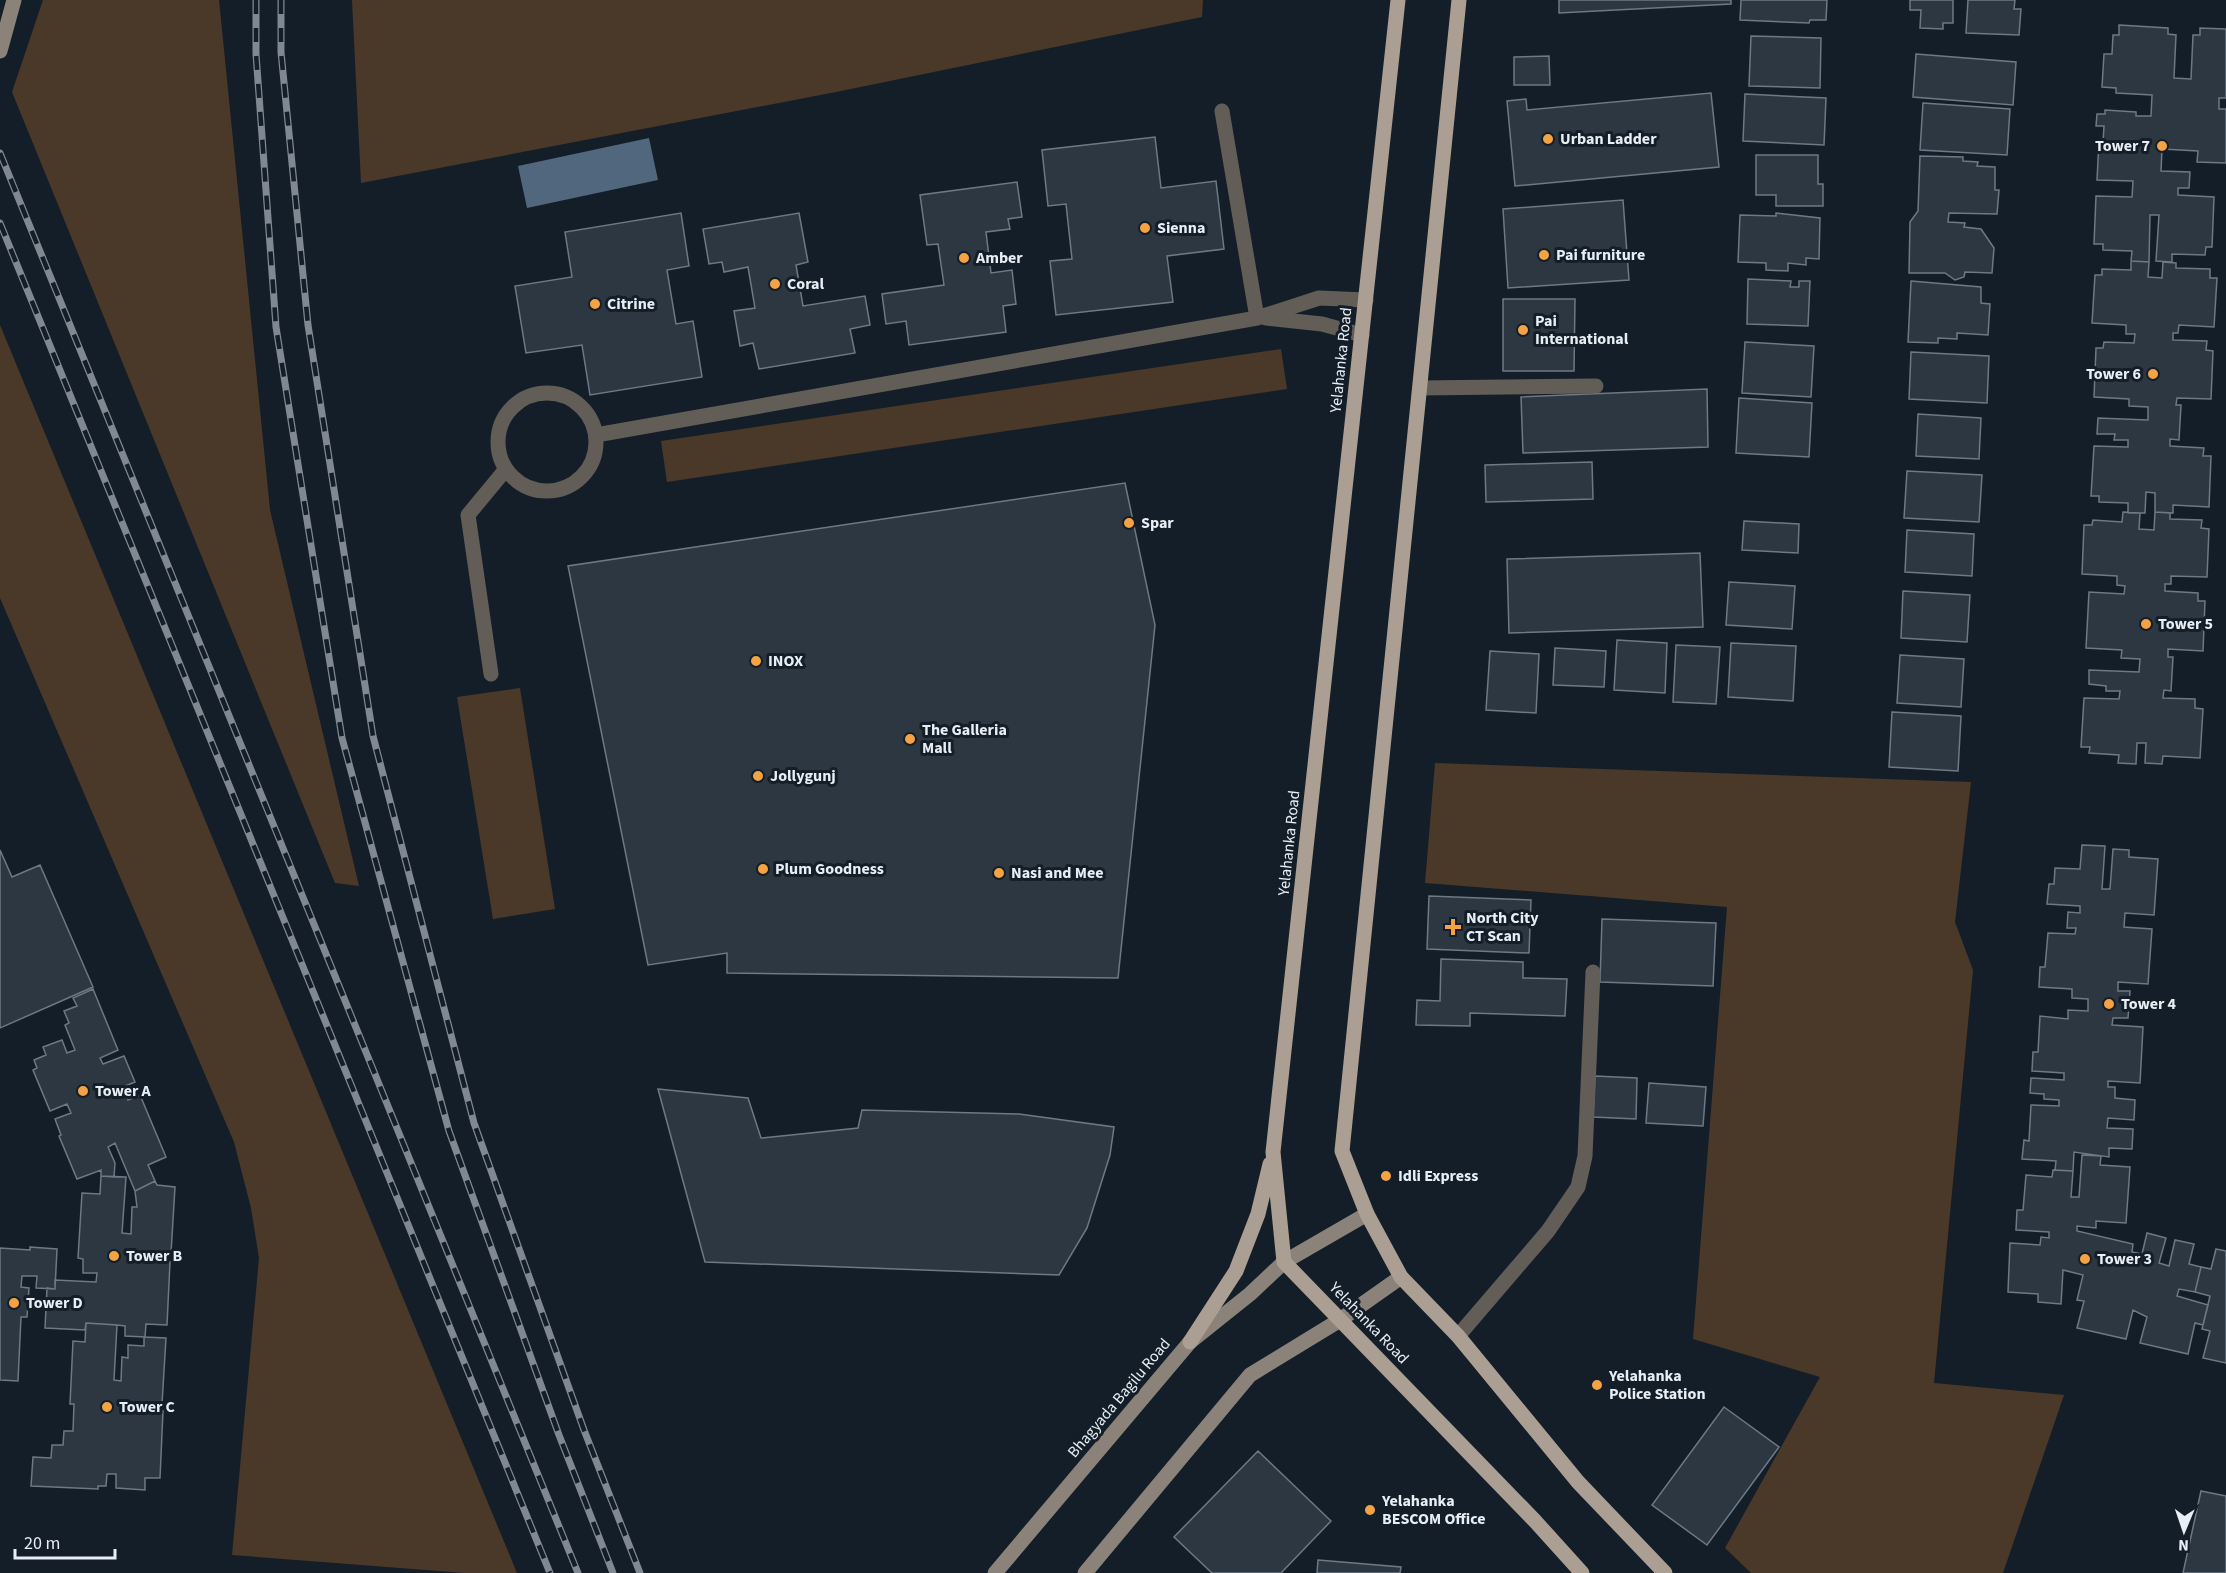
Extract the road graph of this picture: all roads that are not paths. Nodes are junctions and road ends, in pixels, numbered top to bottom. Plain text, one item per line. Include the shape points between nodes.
1 (14, 0) edge
2 (1398, 0) edge
3 (1459, 0) edge
4 (0, 51) edge
5 (1222, 111) dead end
6 (1366, 300) junction
7 (1257, 318) junction
8 (1362, 335) junction
9 (1596, 386) dead end
10 (1420, 388) junction
11 (596, 435) junction
12 (506, 469) junction
13 (491, 674) dead end
14 (1593, 972) dead end
15 (1273, 1152) junction
16 (1367, 1214) junction
17 (1284, 1262) junction
18 (1401, 1277) junction
19 (1340, 1320) junction
20 (1458, 1336) junction
21 (1190, 1341) junction
22 (995, 1573) edge
23 (1085, 1573) edge
24 (1582, 1573) edge
25 (1665, 1573) edge

1 - 4 main road
2 - 6 main road, Yelahanka Road
3 - 10 main road
5 - 7 street
6 - 7 street via 1319,298
6 - 8 main road, Yelahanka Road
7 - 8 street via 1322,324
7 - 11 street
8 - 15 main road, Yelahanka Road
9 - 10 street
10 - 16 main road via 1342,1151
11 - 12 street via 590,467 565,487 549,491 532,488
11 - 12 street via 591,419 569,397 553,393 530,396 510,409 501,423 498,447
12 - 13 street via 468,515
14 - 20 street via 1586,1156 1578,1187 1548,1231
15 - 17 main road, Yelahanka Road
15 - 21 main road via 1258,1214 1236,1271
16 - 17 main road, Bhagyada Bagilu Road
16 - 18 main road
17 - 19 main road, Yelahanka Road
17 - 21 main road, Bhagyada Bagilu Road
18 - 19 main road
18 - 20 main road
19 - 23 main road via 1250,1375
19 - 24 main road, Yelahanka Road
20 - 25 main road via 1578,1482
21 - 22 main road, Bhagyada Bagilu Road

